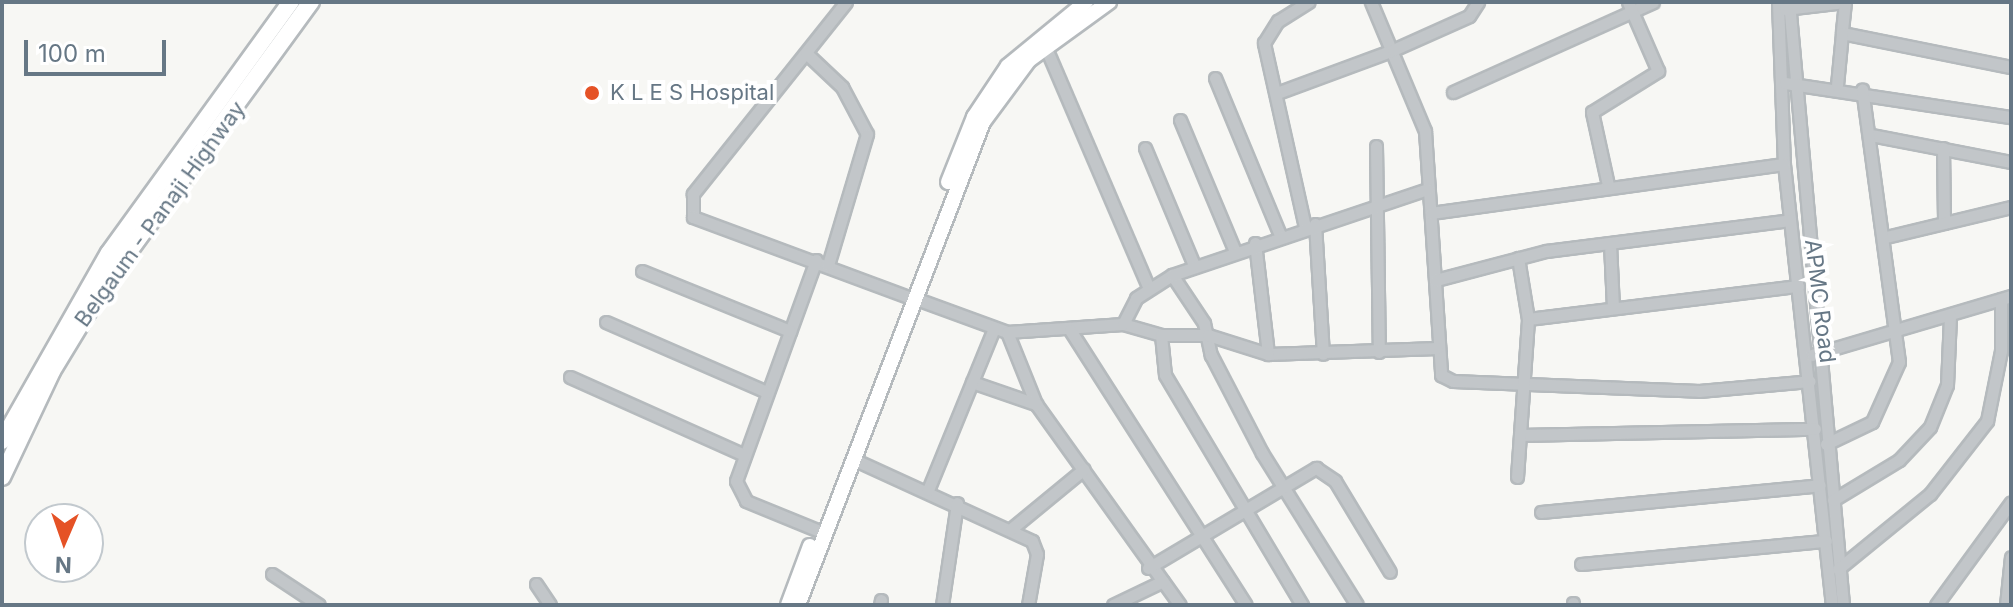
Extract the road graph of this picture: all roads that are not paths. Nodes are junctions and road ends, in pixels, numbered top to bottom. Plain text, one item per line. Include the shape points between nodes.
1 (291, 2) edge
2 (311, 2) edge
3 (846, 2) edge
4 (1086, 2) edge
5 (1109, 2) edge
6 (1371, 2) edge
7 (1478, 2) edge
8 (1653, 2) edge
9 (1845, 2) edge
10 (1300, 4) edge
11 (1783, 6) edge
12 (1630, 7) edge
13 (1842, 33) junction
14 (1045, 46) junction
15 (1393, 50) junction
16 (806, 53) junction
17 (2011, 67) edge
18 (1215, 78) dead end
19 (1777, 82) junction
20 (1791, 83) junction
21 (1837, 85) junction
22 (1862, 89) junction
23 (1453, 92) dead end
24 (1277, 93) junction
25 (2011, 117) edge
26 (1180, 120) dead end
27 (1871, 135) junction
28 (1376, 146) dead end
29 (1145, 148) dead end
30 (1943, 148) junction
31 (2011, 162) edge
32 (1784, 164) junction
33 (1608, 185) junction
34 (1428, 189) junction
35 (1376, 204) junction
36 (2011, 207) edge
37 (1431, 213) junction
38 (1790, 220) junction
39 (1944, 223) junction
40 (1310, 226) junction
41 (1280, 235) junction
42 (1886, 237) junction
43 (1255, 243) junction
44 (1610, 244) junction
45 (1234, 249) junction
46 (1518, 258) junction
47 (816, 260) junction
48 (828, 265) junction
49 (1194, 265) junction
50 (642, 271) dead end
51 (1172, 275) junction
52 (1436, 280) junction
53 (1148, 286) junction
54 (1798, 286) junction
55 (2006, 297) edge
56 (911, 298) junction
57 (1613, 307) junction
58 (1950, 315) junction
59 (1528, 319) junction
60 (606, 322) dead end
61 (1123, 324) junction
62 (994, 328) junction
63 (1070, 330) junction
64 (1898, 330) junction
65 (790, 331) junction
66 (1007, 332) junction
67 (1161, 335) junction
68 (1208, 335) junction
69 (1437, 348) junction
70 (1379, 352) junction
71 (2006, 352) edge
72 (1268, 354) junction
73 (1323, 354) junction
74 (1812, 355) junction
75 (570, 377) dead end
76 (1524, 380) junction
77 (1810, 381) junction
78 (972, 382) junction
79 (1998, 383) junction
80 (2011, 383) edge
81 (767, 392) junction
82 (1036, 404) junction
83 (1815, 429) junction
84 (1520, 435) junction
85 (2, 441) edge
86 (1826, 444) junction
87 (744, 455) junction
88 (853, 459) junction
89 (1084, 469) junction
90 (2, 477) edge
91 (1517, 477) dead end
92 (1281, 483) junction
93 (1820, 485) junction
94 (928, 490) junction
95 (1833, 500) junction
96 (2011, 502) edge
97 (957, 503) junction
98 (1241, 509) junction
99 (1541, 512) dead end
100 (1011, 529) junction
101 (817, 530) junction
102 (1200, 537) junction
103 (1826, 541) junction
104 (2011, 557) edge
105 (1581, 564) dead end
106 (1148, 568) junction
107 (1838, 569) junction
108 (1390, 572) dead end
109 (272, 574) dead end
110 (1163, 581) junction
111 (536, 584) dead end
112 (798, 604) edge
113 (319, 605) edge
114 (550, 605) edge
115 (942, 605) edge
116 (1028, 605) edge
117 (1113, 605) edge
118 (1180, 605) edge
119 (1246, 605) edge
120 (1302, 605) edge
121 (1357, 605) edge
122 (1832, 605) edge
123 (1843, 605) edge
124 (1936, 605) edge
125 (2006, 605) edge

1 - 85 highway, Belgaum - Panaji Highway via 109,253
2 - 90 highway, Belgaum - Panaji Highway via 103,287 52,371
3 - 16 street
4 - 56 main road via 1022,51 985,99
5 - 14 main road
6 - 15 street
7 - 15 street via 1469,16
8 - 12 street
9 - 11 street
9 - 13 street
10 - 24 street via 1265,34
11 - 19 street, APMC Road
11 - 20 street, APMC Road
12 - 23 street
12 - 33 street via 1658,71 1592,112
13 - 17 street
13 - 21 street
14 - 53 street
14 - 56 main road via 983,122
15 - 24 street
15 - 34 street via 1423,122
16 - 47 street via 690,203 703,223
16 - 48 street via 842,87 867,134
18 - 41 street
19 - 20 street
19 - 32 street, APMC Road
20 - 21 street
20 - 74 street, APMC Road
21 - 22 street
22 - 25 street
22 - 27 street
24 - 40 street
26 - 45 street
27 - 30 street
27 - 42 street
28 - 35 street
29 - 49 street
30 - 31 street
30 - 39 street
32 - 33 street
32 - 38 street, APMC Road
33 - 37 street
34 - 35 street
34 - 37 street
35 - 40 street
35 - 70 street
36 - 39 street
37 - 52 street
38 - 44 street
38 - 54 street, APMC Road
39 - 42 street
40 - 41 street
40 - 73 street
41 - 43 street
42 - 64 street
43 - 45 street
43 - 72 street
44 - 46 street
44 - 57 street
45 - 49 street
46 - 52 street
46 - 59 street
47 - 48 street
47 - 65 street
48 - 56 street
49 - 51 street
50 - 65 street
51 - 53 street
51 - 68 street
52 - 69 street
53 - 61 street
54 - 57 street
54 - 74 street, APMC Road
55 - 58 street
55 - 71 street
56 - 62 street
56 - 88 main road
56 - 101 main road
57 - 59 street
58 - 64 street
58 - 95 street via 1947,385 1930,427 1899,460
59 - 76 street
60 - 81 street
61 - 63 street
61 - 67 street
62 - 66 street
62 - 78 street
63 - 66 street
63 - 102 street
64 - 74 street
64 - 86 street via 1897,375 1879,414 1863,430
65 - 81 street
66 - 82 street
67 - 68 street
67 - 98 street via 1165,375
68 - 72 street
68 - 92 street via 1228,392
69 - 70 street
69 - 76 street via 1446,379
70 - 73 street
71 - 79 street
72 - 73 street
74 - 77 street, APMC Road
74 - 86 street, APMC Road
75 - 87 street
76 - 77 street via 1699,391
76 - 84 street
77 - 83 street, APMC Road
78 - 82 street
78 - 94 street
79 - 80 street
79 - 107 street via 1987,421 1959,462 1864,554
81 - 87 street
82 - 89 street
83 - 84 street
83 - 93 street, APMC Road
84 - 91 street
86 - 95 street, APMC Road
87 - 101 street via 740,496
88 - 94 street
88 - 112 main road
89 - 100 street
89 - 106 street
92 - 98 street
92 - 108 street via 1308,470 1328,471
92 - 121 street
93 - 99 street
93 - 103 street, APMC Road
94 - 97 street
95 - 107 street, APMC Road
96 - 124 street
97 - 100 street
97 - 115 street
98 - 102 street
98 - 120 street
100 - 116 street via 1036,547
101 - 112 main road
102 - 106 street
102 - 119 street
103 - 105 street
103 - 122 street, APMC Road
104 - 125 street
106 - 110 street
107 - 123 street, APMC Road
109 - 113 street
110 - 117 street
110 - 118 street
111 - 114 street

